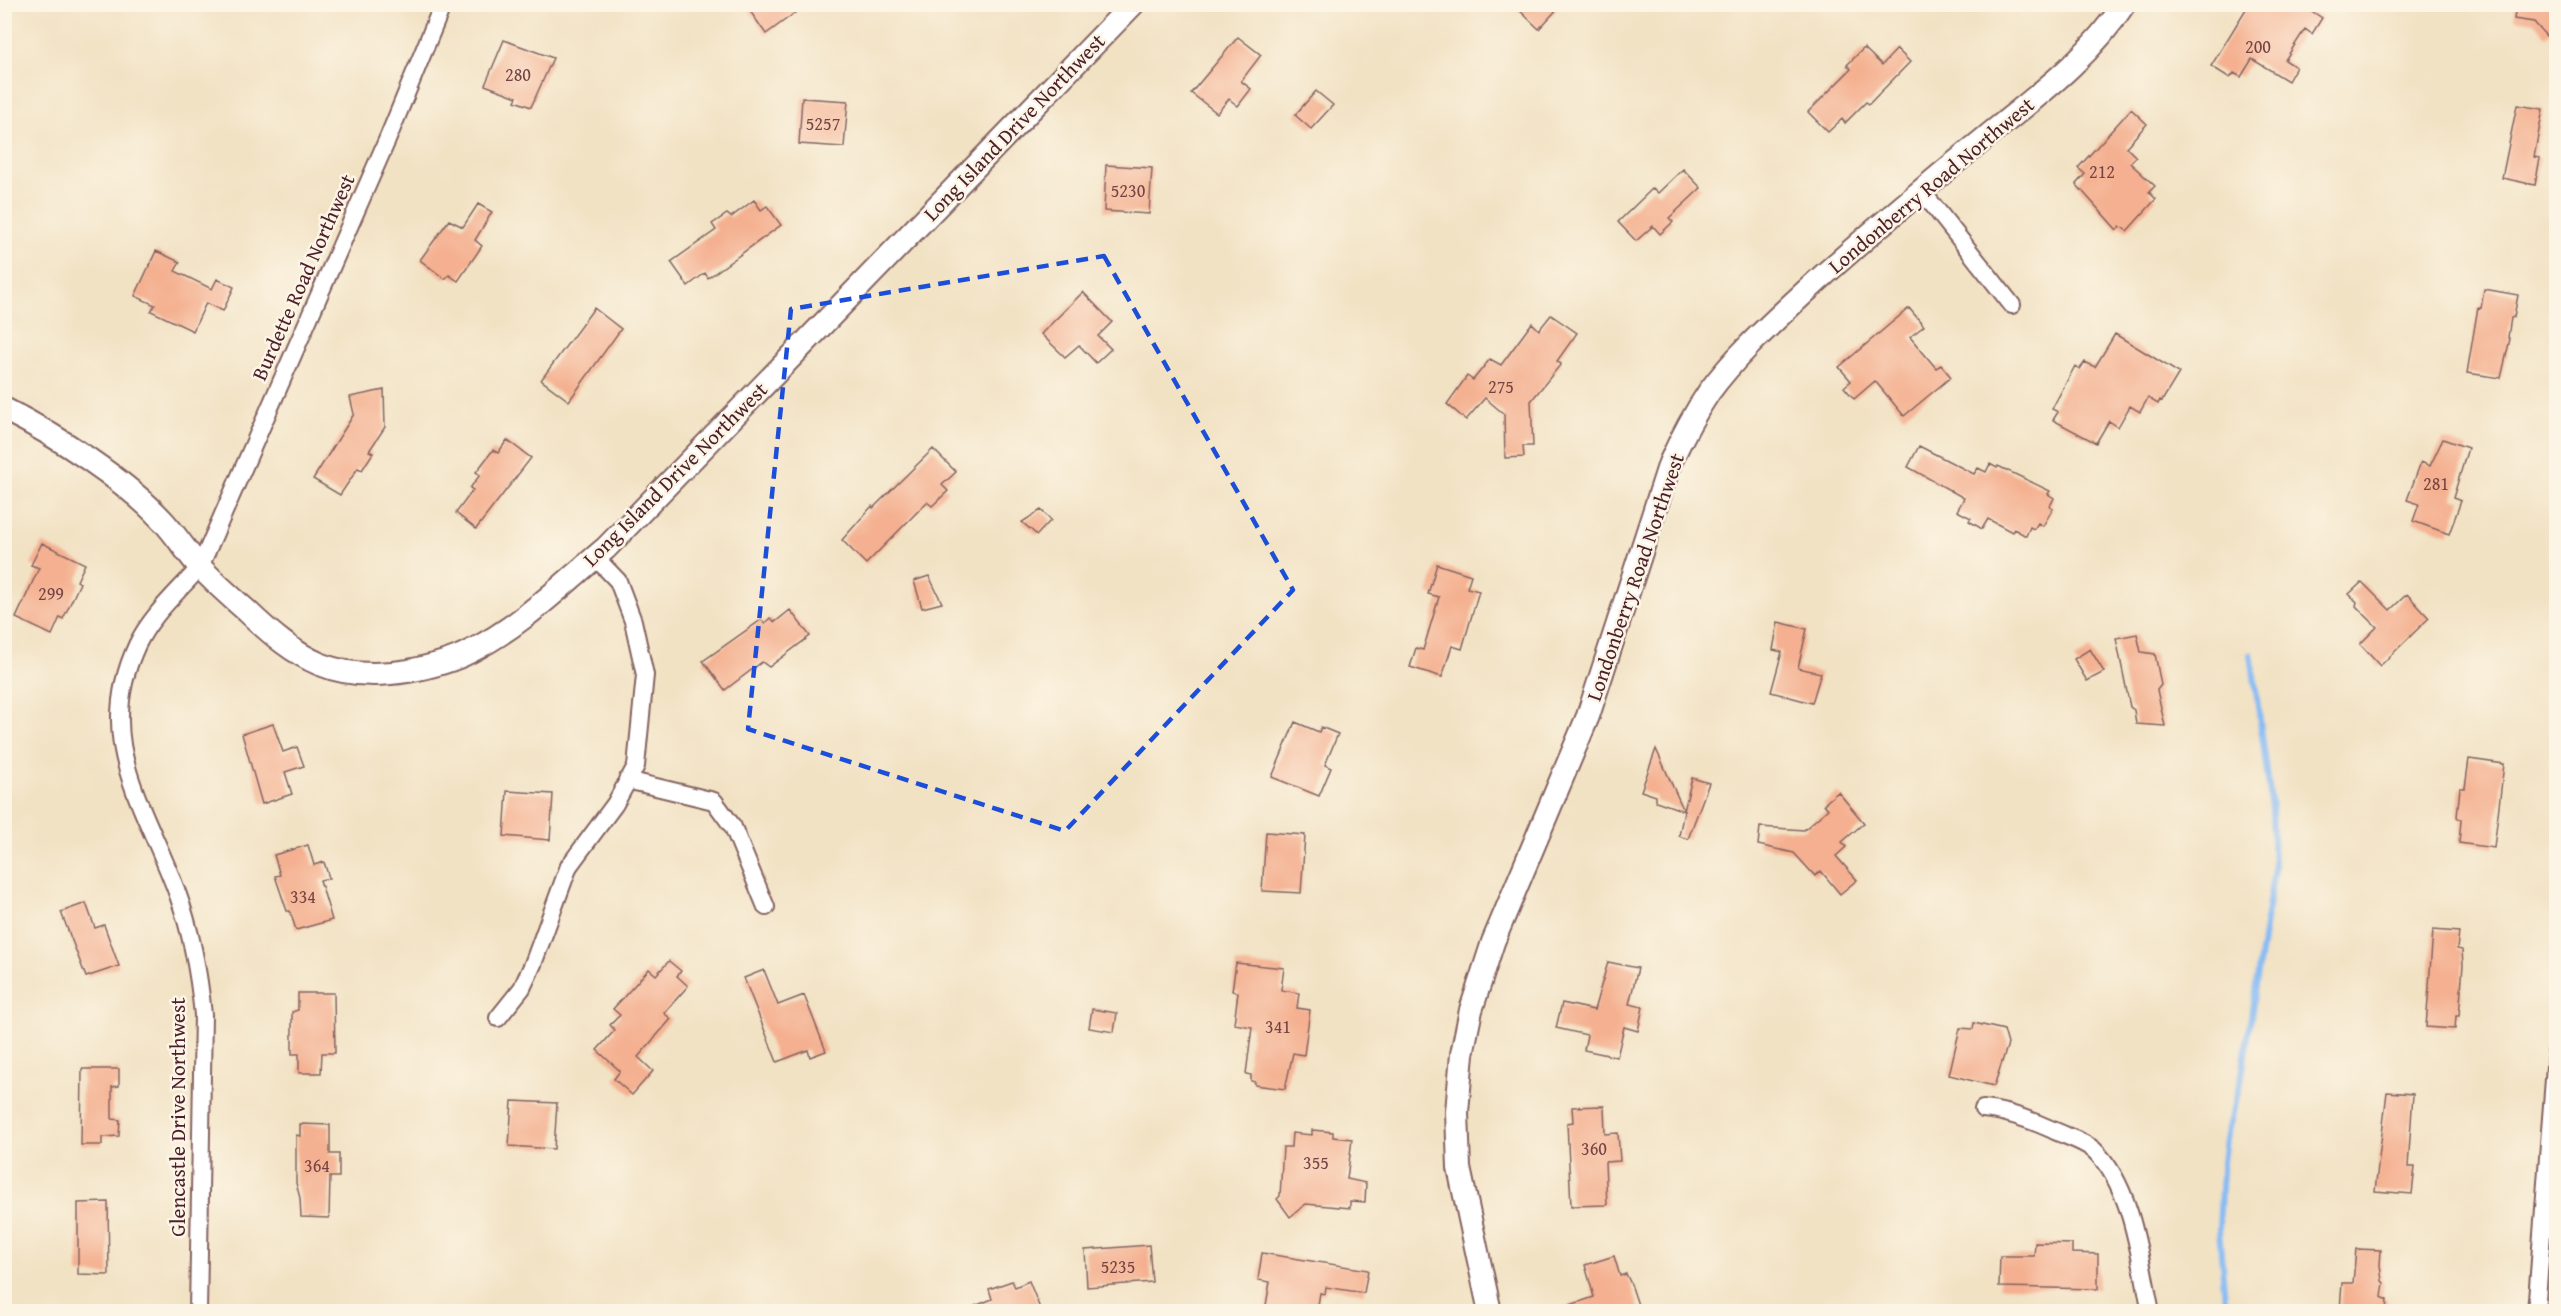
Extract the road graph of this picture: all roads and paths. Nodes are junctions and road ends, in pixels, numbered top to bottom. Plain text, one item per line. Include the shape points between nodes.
1 (443, 4) edge
2 (1133, 4) edge
3 (2124, 4) edge
4 (1921, 190) junction
5 (2012, 305) dead end
6 (4, 409) edge
7 (595, 557) junction
8 (200, 567) junction
9 (627, 780) junction
10 (766, 908) dead end
11 (498, 1018) dead end
12 (2556, 1053) edge
13 (1983, 1109) dead end
14 (198, 1311) edge
15 (1490, 1311) edge
16 (2151, 1311) edge
17 (2536, 1311) edge

1 - 8 street, Burdette Road Northwest
2 - 7 street, Long Island Drive Northwest
3 - 4 street, Londonberry Road Northwest via 2109,27 2066,73
4 - 5 street
4 - 15 street, Londonberry Road Northwest via 1875,228 1734,362 1709,392 1670,463 1588,716 1493,942 1471,1010 1457,1112 1459,1168
6 - 8 street, Long Island Drive Northwest via 78,453 136,496 163,521
7 - 8 street, Long Island Drive Northwest via 509,628 469,652 431,667 384,675 343,672 309,660 281,644
7 - 9 street via 618,581 633,621 645,675 636,766
8 - 14 street, Glencastle Drive Northwest via 138,643 123,679 118,718 127,772 177,893 198,969 203,1015
9 - 10 street via 714,801 738,838
9 - 11 street via 615,804 569,866 522,988
12 - 17 street
13 - 16 street via 2043,1126 2093,1149 2119,1182

